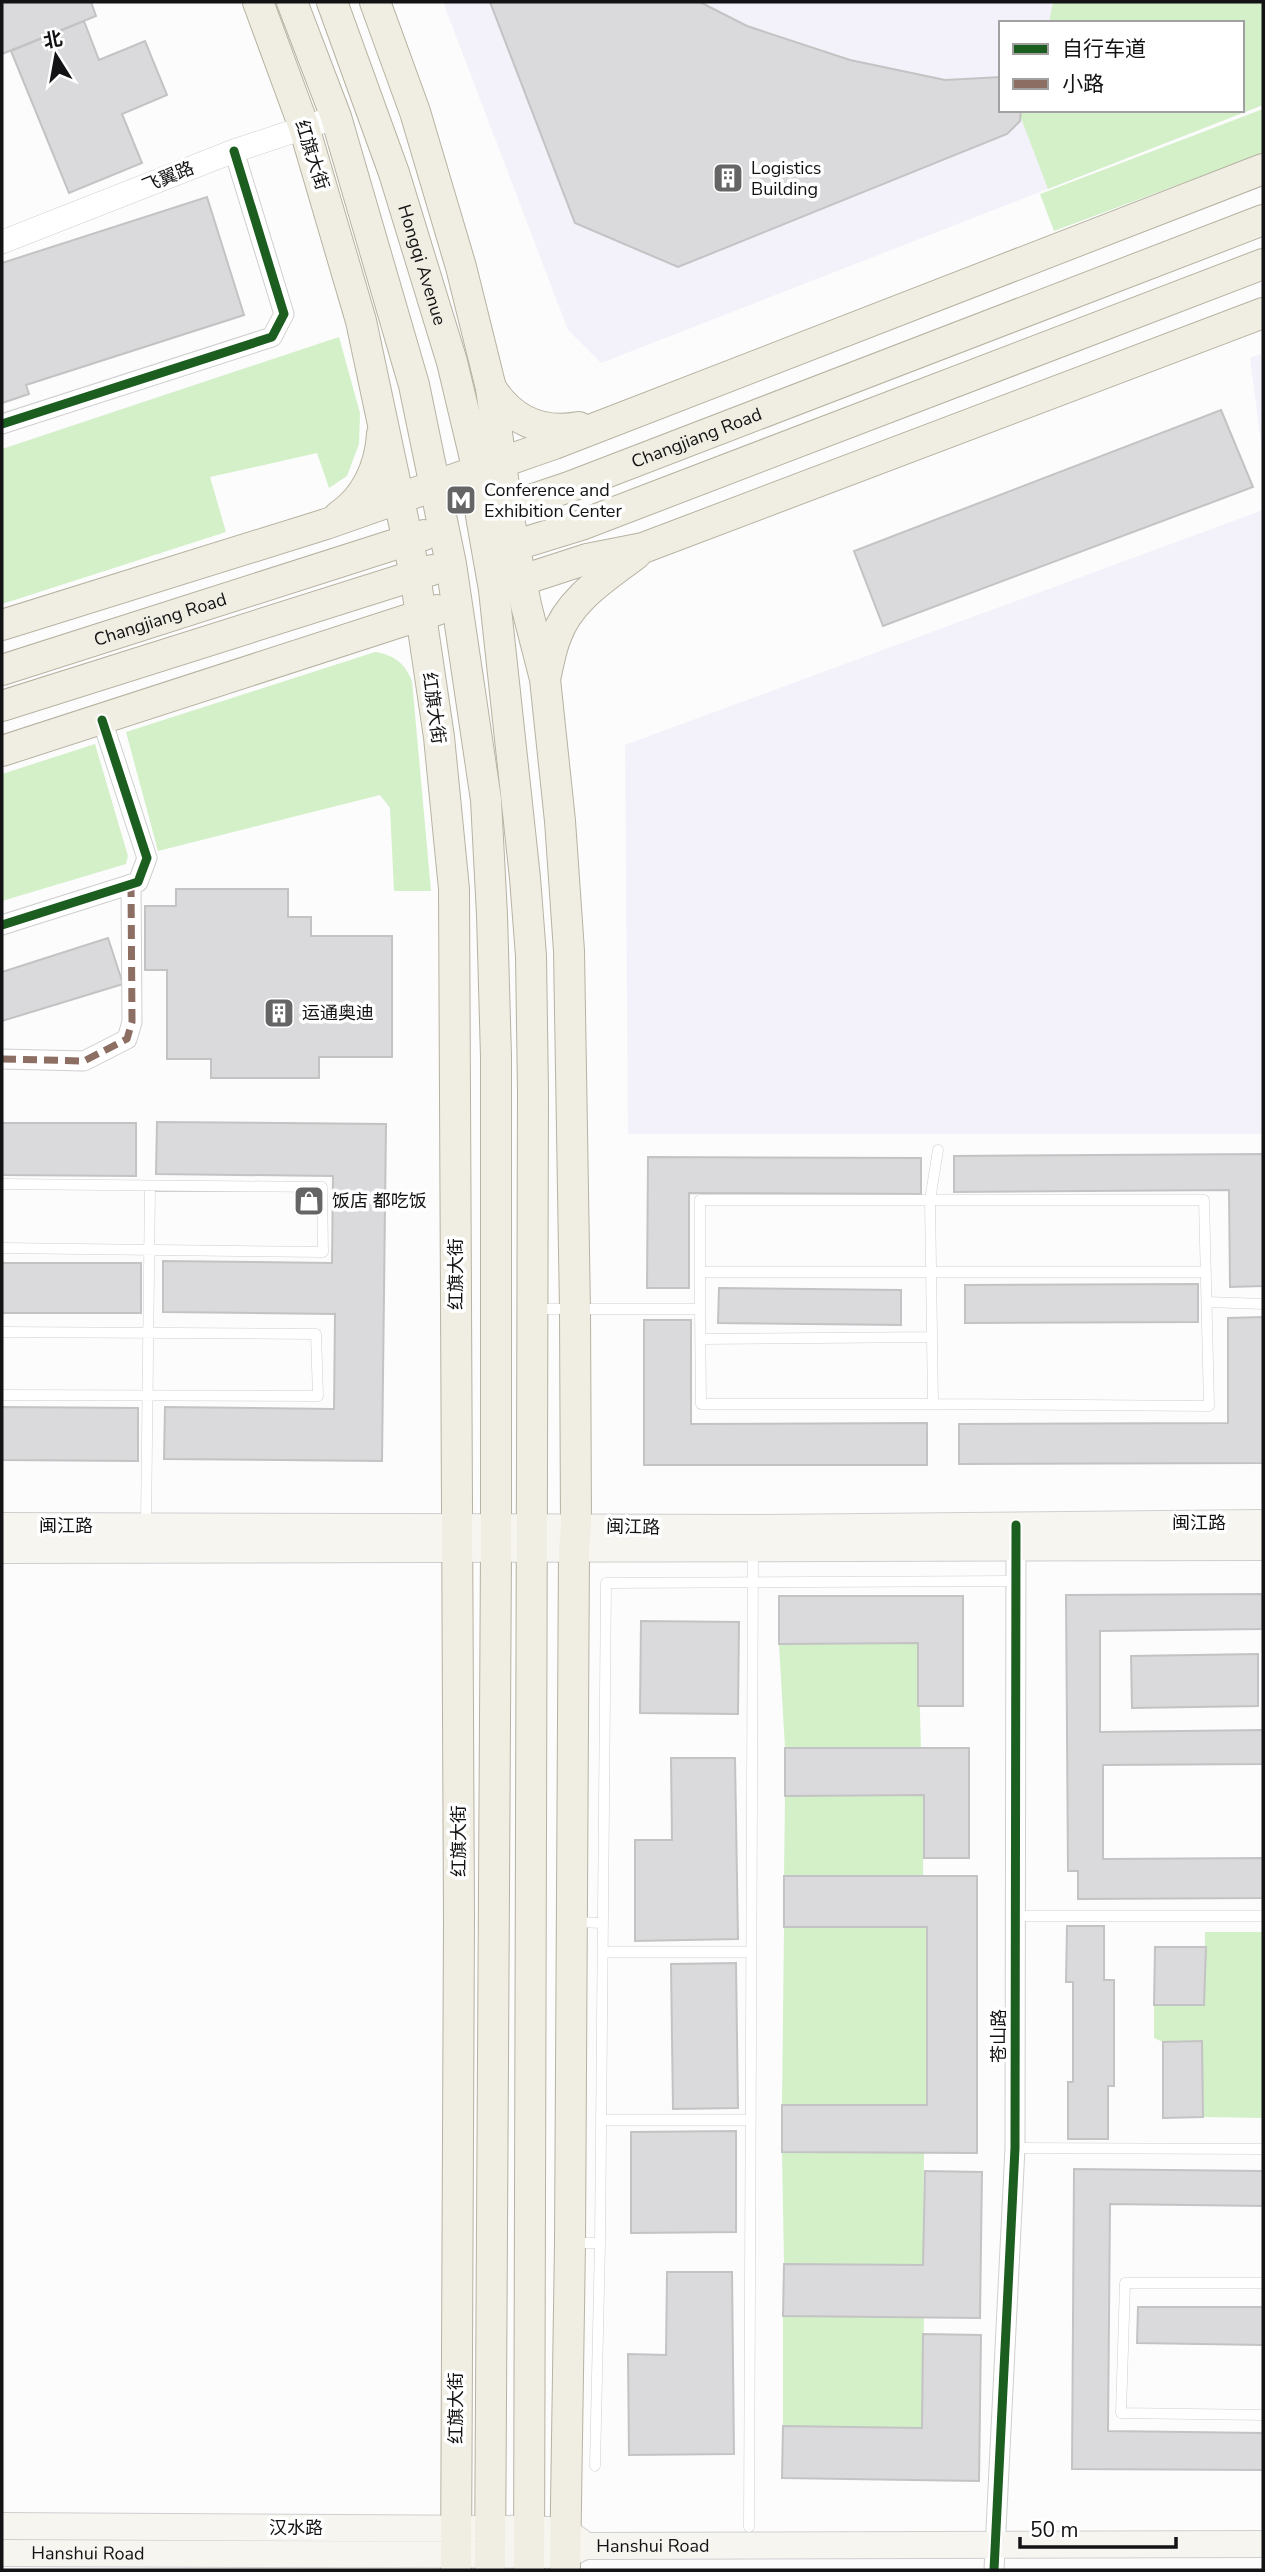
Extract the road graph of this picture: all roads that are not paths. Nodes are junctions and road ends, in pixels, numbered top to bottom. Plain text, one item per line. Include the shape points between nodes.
1 (258, 2) edge
2 (292, 2) edge
3 (332, 2) edge
4 (375, 2) edge
5 (336, 117) junction
6 (304, 127) junction
7 (234, 151) junction
8 (1263, 169) edge
9 (1263, 220) edge
10 (2, 242) edge
11 (1263, 264) edge
12 (1263, 313) edge
13 (491, 388) junction
14 (617, 420) junction
15 (383, 423) junction
16 (2, 425) edge
17 (489, 467) junction
18 (435, 486) junction
19 (400, 498) junction
20 (494, 512) junction
21 (326, 524) junction
22 (444, 529) junction
23 (408, 540) junction
24 (643, 548) junction
25 (502, 549) junction
26 (451, 564) junction
27 (415, 576) junction
28 (522, 580) junction
29 (494, 590) junction
30 (457, 603) junction
31 (421, 615) junction
32 (2, 625) edge
33 (330, 643) junction
34 (2, 670) edge
35 (545, 678) junction
36 (430, 679) junction
37 (2, 706) edge
38 (102, 720) junction
39 (2, 751) edge
40 (131, 884) junction
41 (2, 925) edge
42 (2, 1059) edge
43 (938, 1150) dead end
44 (2, 1184) edge
45 (150, 1186) junction
46 (930, 1200) junction
47 (2, 1248) edge
48 (149, 1250) junction
49 (931, 1271) junction
50 (700, 1272) junction
51 (1206, 1272) junction
52 (1207, 1302) junction
53 (1263, 1304) edge
54 (533, 1309) junction
55 (700, 1309) junction
56 (575, 1310) junction
57 (2, 1332) edge
58 (149, 1333) junction
59 (932, 1337) junction
60 (701, 1339) junction
61 (2, 1395) edge
62 (147, 1396) junction
63 (933, 1404) junction
64 (1263, 1523) edge
65 (2, 1526) edge
66 (146, 1527) junction
67 (1016, 1536) junction
68 (575, 1537) junction
69 (457, 1538) junction
70 (496, 1538) junction
71 (532, 1538) junction
72 (753, 1538) junction
73 (1263, 1546) edge
74 (2, 1549) edge
75 (752, 1580) junction
76 (1016, 1581) junction
77 (1015, 1916) junction
78 (1263, 1916) edge
79 (570, 1922) junction
80 (603, 1923) junction
81 (603, 1952) junction
82 (751, 1952) junction
83 (601, 2120) junction
84 (750, 2120) junction
85 (1015, 2148) junction
86 (1263, 2149) edge
87 (569, 2243) junction
88 (600, 2243) junction
89 (1263, 2283) edge
90 (1263, 2415) edge
91 (595, 2466) dead end
92 (2, 2526) edge
93 (749, 2527) dead end
94 (1263, 2544) edge
95 (570, 2550) edge
96 (456, 2551) edge
97 (490, 2551) edge
98 (530, 2551) edge
99 (2, 2553) edge
100 (994, 2558) edge
101 (100, 2562) edge

1 - 6 main road, 红旗大街
2 - 5 main road
3 - 17 main road, Hongqi Avenue via 394,173
4 - 13 main road via 415,112
5 - 6 street, 飞翼路
5 - 18 main road via 398,326
6 - 7 street, 飞翼路
6 - 15 main road, 红旗大街 via 361,321
7 - 10 street, 飞翼路
7 - 16 street via 284,314 272,337
8 - 14 main road
9 - 20 main road, Changjiang Road via 569,488
11 - 25 main road, Changjiang Road via 581,525
12 - 24 main road
13 - 14 main road via 505,409 542,428
13 - 17 main road
14 - 17 main road
15 - 19 main road, 红旗大街
15 - 21 main road via 379,454 364,492 350,509
17 - 18 main road
17 - 20 main road
18 - 19 main road
18 - 22 main road
19 - 21 main road
19 - 23 main road, 红旗大街
20 - 22 main road, Changjiang Road
20 - 25 main road
21 - 32 main road
22 - 23 main road, Changjiang Road
22 - 26 main road, 红旗大街
23 - 27 main road, 红旗大街
23 - 34 main road, Changjiang Road
24 - 28 main road via 587,559
24 - 35 main road via 573,607 555,637
25 - 26 main road, Changjiang Road
25 - 28 main road
25 - 29 main road
26 - 27 main road, Changjiang Road
26 - 30 main road, 红旗大街
27 - 31 main road, 红旗大街
27 - 37 main road, Changjiang Road
28 - 29 main road
28 - 35 main road
29 - 30 main road
29 - 54 main road via 531,956
30 - 31 main road
30 - 70 main road, 红旗大街 via 486,800 492,915
31 - 33 main road
31 - 36 main road, 红旗大街
33 - 36 main road via 390,640 410,650
33 - 38 main road
35 - 56 main road via 569,951
36 - 69 main road, 红旗大街 via 454,889
38 - 39 main road
38 - 40 street via 147,858 138,882
40 - 41 street
40 - 42 street via 132,1023 127,1039 84,1061
43 - 46 lane
44 - 45 lane
45 - 48 lane
45 - 48 lane via 322,1187 324,1252
46 - 49 lane
46 - 50 lane via 700,1200
46 - 51 lane via 1204,1200
47 - 48 lane
48 - 58 lane
49 - 50 lane
49 - 51 lane
49 - 59 lane
50 - 55 lane
51 - 52 lane
52 - 53 lane
52 - 63 lane via 1209,1406
54 - 56 lane
54 - 71 main road
55 - 56 lane
55 - 60 lane
56 - 68 main road
57 - 58 lane
58 - 62 lane
58 - 62 lane via 316,1334 318,1396
59 - 60 lane
59 - 63 lane
60 - 63 lane via 701,1404
61 - 62 lane
62 - 66 lane
64 - 67 main road, 闽江路
65 - 66 main road, 闽江路
66 - 69 main road, 闽江路
67 - 72 main road, 闽江路
67 - 73 main road, 闽江路
67 - 76 street, 苍山路
68 - 71 main road, 闽江路
68 - 72 main road, 闽江路
68 - 79 main road
69 - 70 main road, 闽江路
69 - 74 main road, 闽江路
69 - 96 main road, 红旗大街
70 - 71 main road, 闽江路
70 - 97 main road, 红旗大街
71 - 98 main road
72 - 75 lane
75 - 76 lane
75 - 80 lane via 606,1583
75 - 82 lane
76 - 77 street, 苍山路
77 - 78 lane
77 - 85 street, 苍山路
79 - 80 lane
79 - 87 main road
80 - 81 lane
81 - 82 lane
81 - 83 lane
82 - 84 lane
83 - 84 lane
83 - 88 lane
84 - 93 lane
85 - 86 lane
85 - 100 street, 苍山路
87 - 88 lane
87 - 95 main road
88 - 91 lane
89 - 90 lane via 1125,2283 1121,2413
92 - 96 main road, 汉水路
94 - 100 main road, Hanshui Road
95 - 98 main road, Hanshui Road
95 - 100 main road, Hanshui Road
96 - 97 main road, 汉水路
96 - 101 main road, Hanshui Road
97 - 98 main road, 汉水路
99 - 101 main road, Hanshui Road

